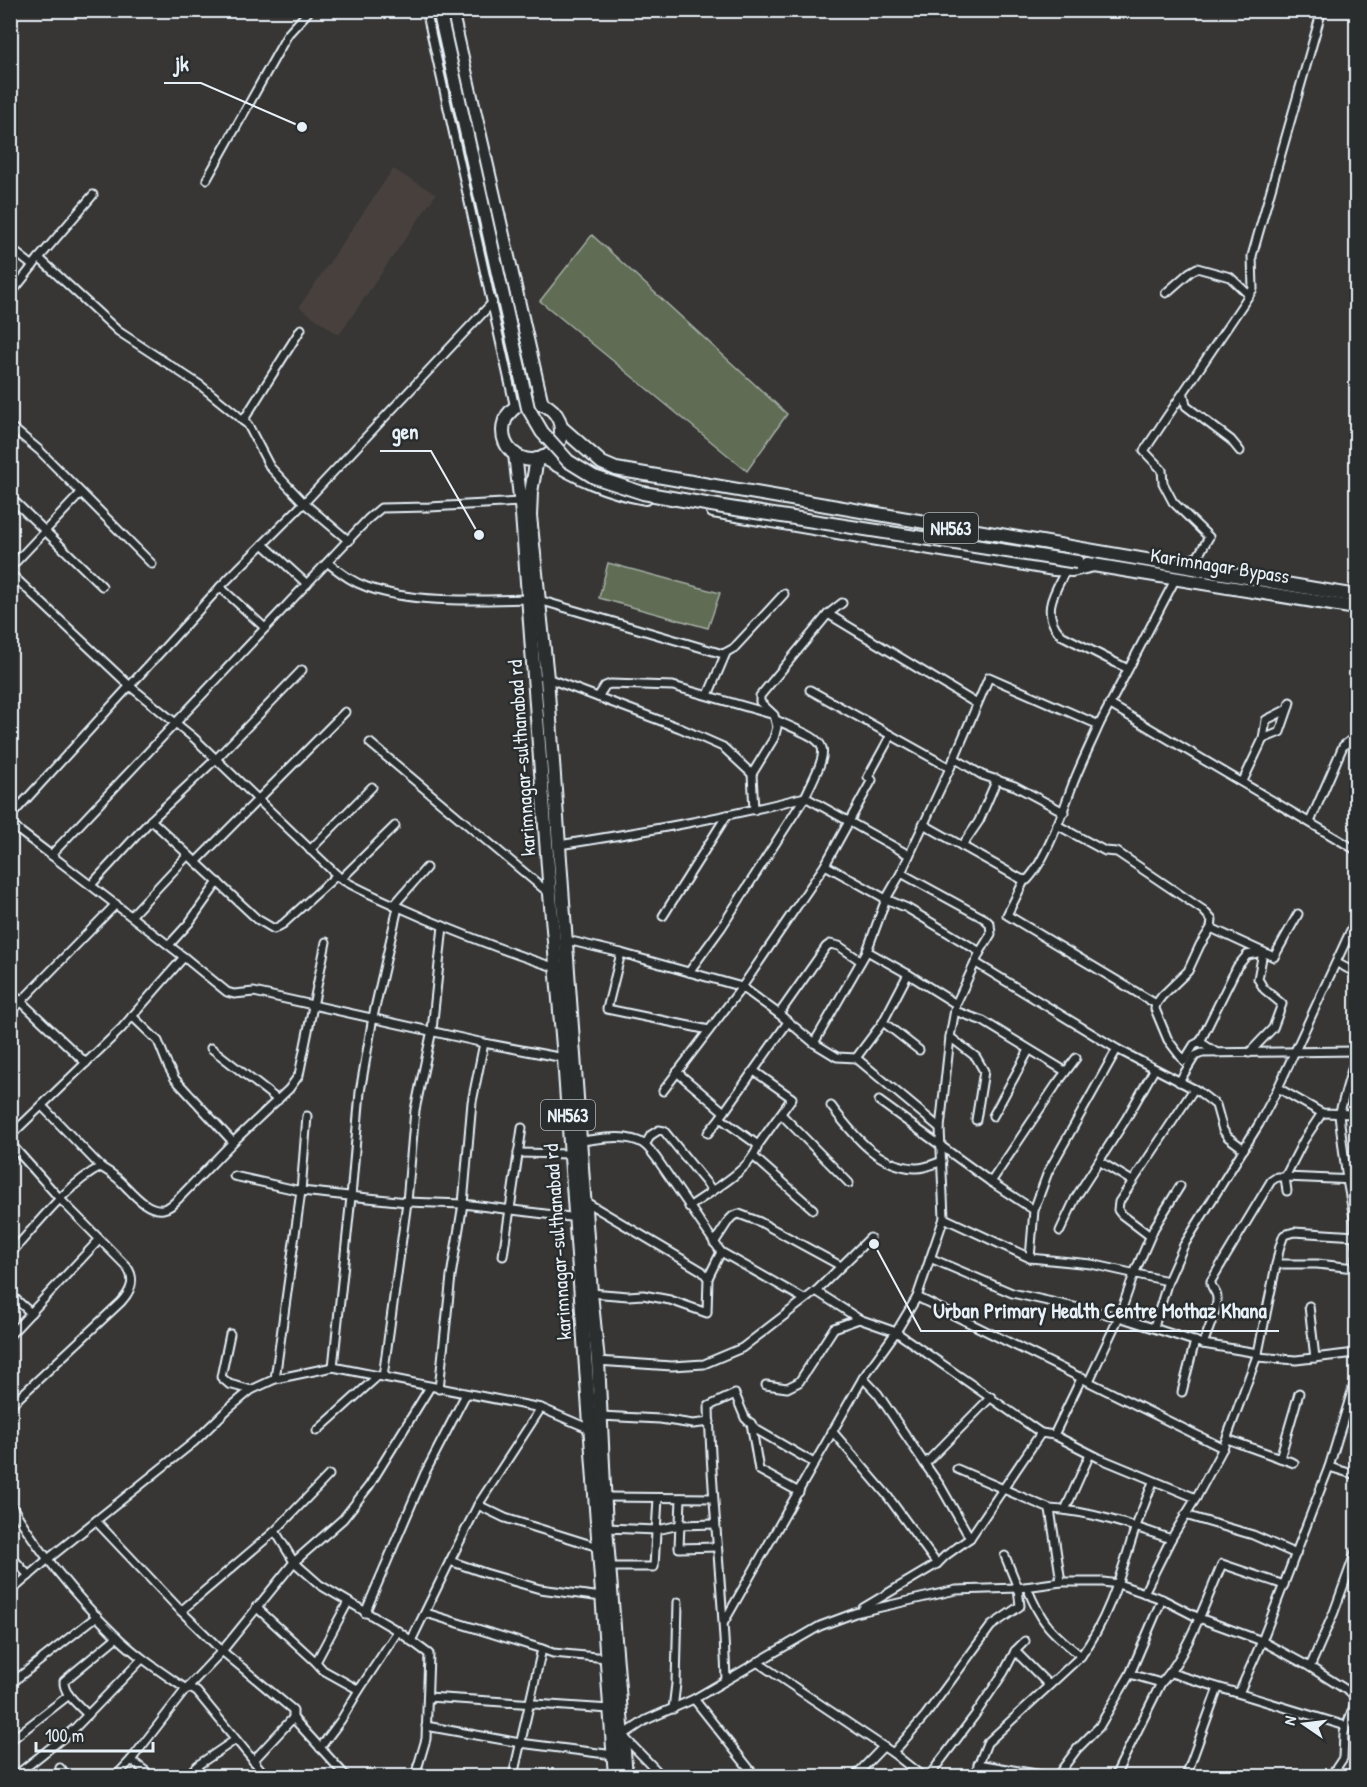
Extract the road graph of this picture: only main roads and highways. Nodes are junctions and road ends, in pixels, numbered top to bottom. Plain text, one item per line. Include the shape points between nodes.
1 (439, 10) edge
2 (451, 10) edge
3 (542, 404) junction
4 (561, 427) junction
5 (515, 454) junction
6 (540, 458) junction
7 (1094, 565) junction
8 (1356, 596) edge
9 (534, 599) junction
10 (1356, 608) edge
11 (581, 1219) junction
12 (616, 1744) junction
13 (615, 1776) edge
14 (626, 1776) edge

1 - 7 highway, Karimnagar Bypass, bridge via 528,408 542,432 568,461 594,477 643,493
2 - 3 highway
3 - 4 highway, NH563 via 552,411
3 - 5 highway, NH563 via 531,402 515,408 507,417 507,446
4 - 6 highway, NH563 via 557,445
4 - 8 highway, NH563 via 602,463 616,469
5 - 6 highway, NH563 via 526,459
5 - 9 highway, karimnagar-sulthanabad rd / NH563
6 - 7 highway, NH563 via 617,493 1066,570
6 - 9 highway, NH563 via 531,492
7 - 10 highway, Karimnagar Bypass / NH563
9 - 11 highway, karimnagar-sulthanabad rd / NH563 via 550,894 571,1154
9 - 11 highway, NH563 via 547,678 567,940 586,1202
11 - 12 highway, karimnagar-sulthanabad rd / NH563 via 585,1362 610,1708
11 - 12 highway, NH563 via 598,1361
12 - 13 highway, karimnagar-sulthanabad rd / NH563
12 - 14 highway, NH563

